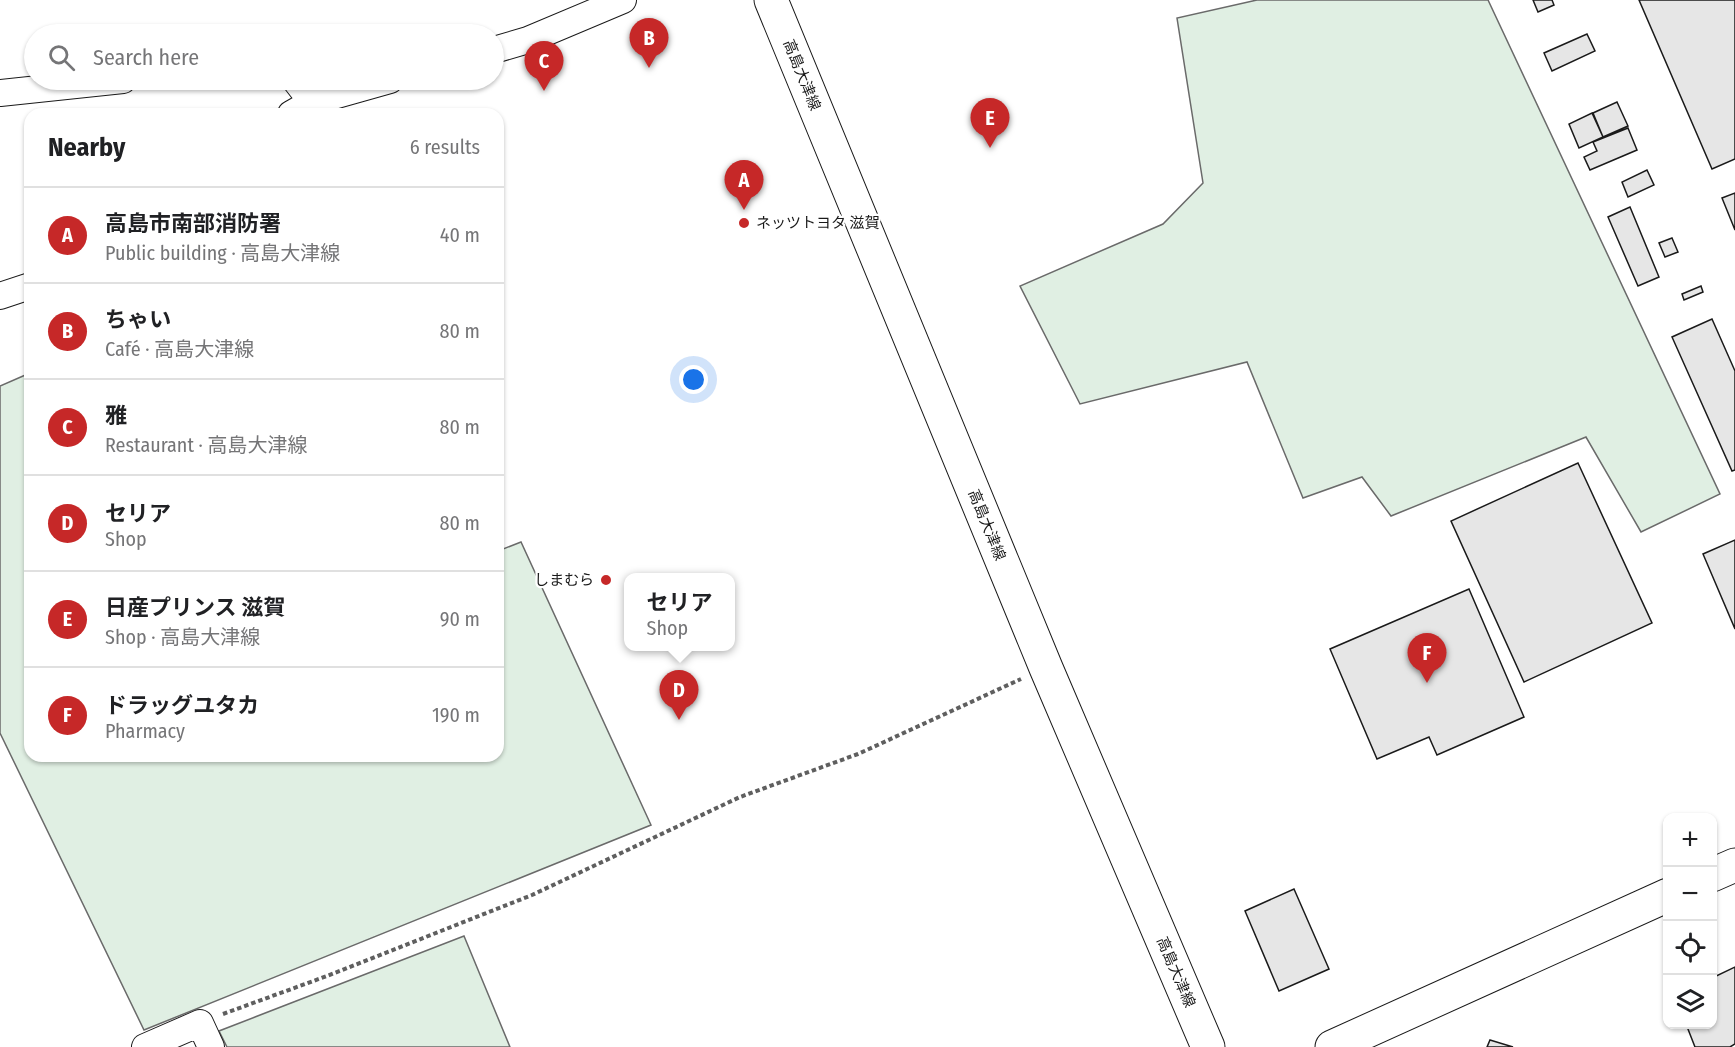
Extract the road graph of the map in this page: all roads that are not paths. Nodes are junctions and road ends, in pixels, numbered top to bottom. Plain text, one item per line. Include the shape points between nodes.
1 (623, 0) edge
2 (771, 0) edge
3 (504, 47) edge
4 (28, 90) edge
5 (297, 90) edge
6 (358, 90) edge
7 (0, 93) edge
8 (301, 108) edge
9 (24, 288) edge
10 (0, 296) edge
11 (1735, 865) edge
12 (1717, 873) edge
13 (1663, 897) edge
14 (145, 1047) edge
15 (211, 1047) edge
16 (1208, 1047) edge
17 (1332, 1047) edge

1 - 3 street
2 - 16 main road, 高島大津線 via 1046,668
4 - 7 street
5 - 8 street
6 - 8 street
9 - 10 street
11 - 12 main road
13 - 17 main road
14 - 15 street via 200,1023

